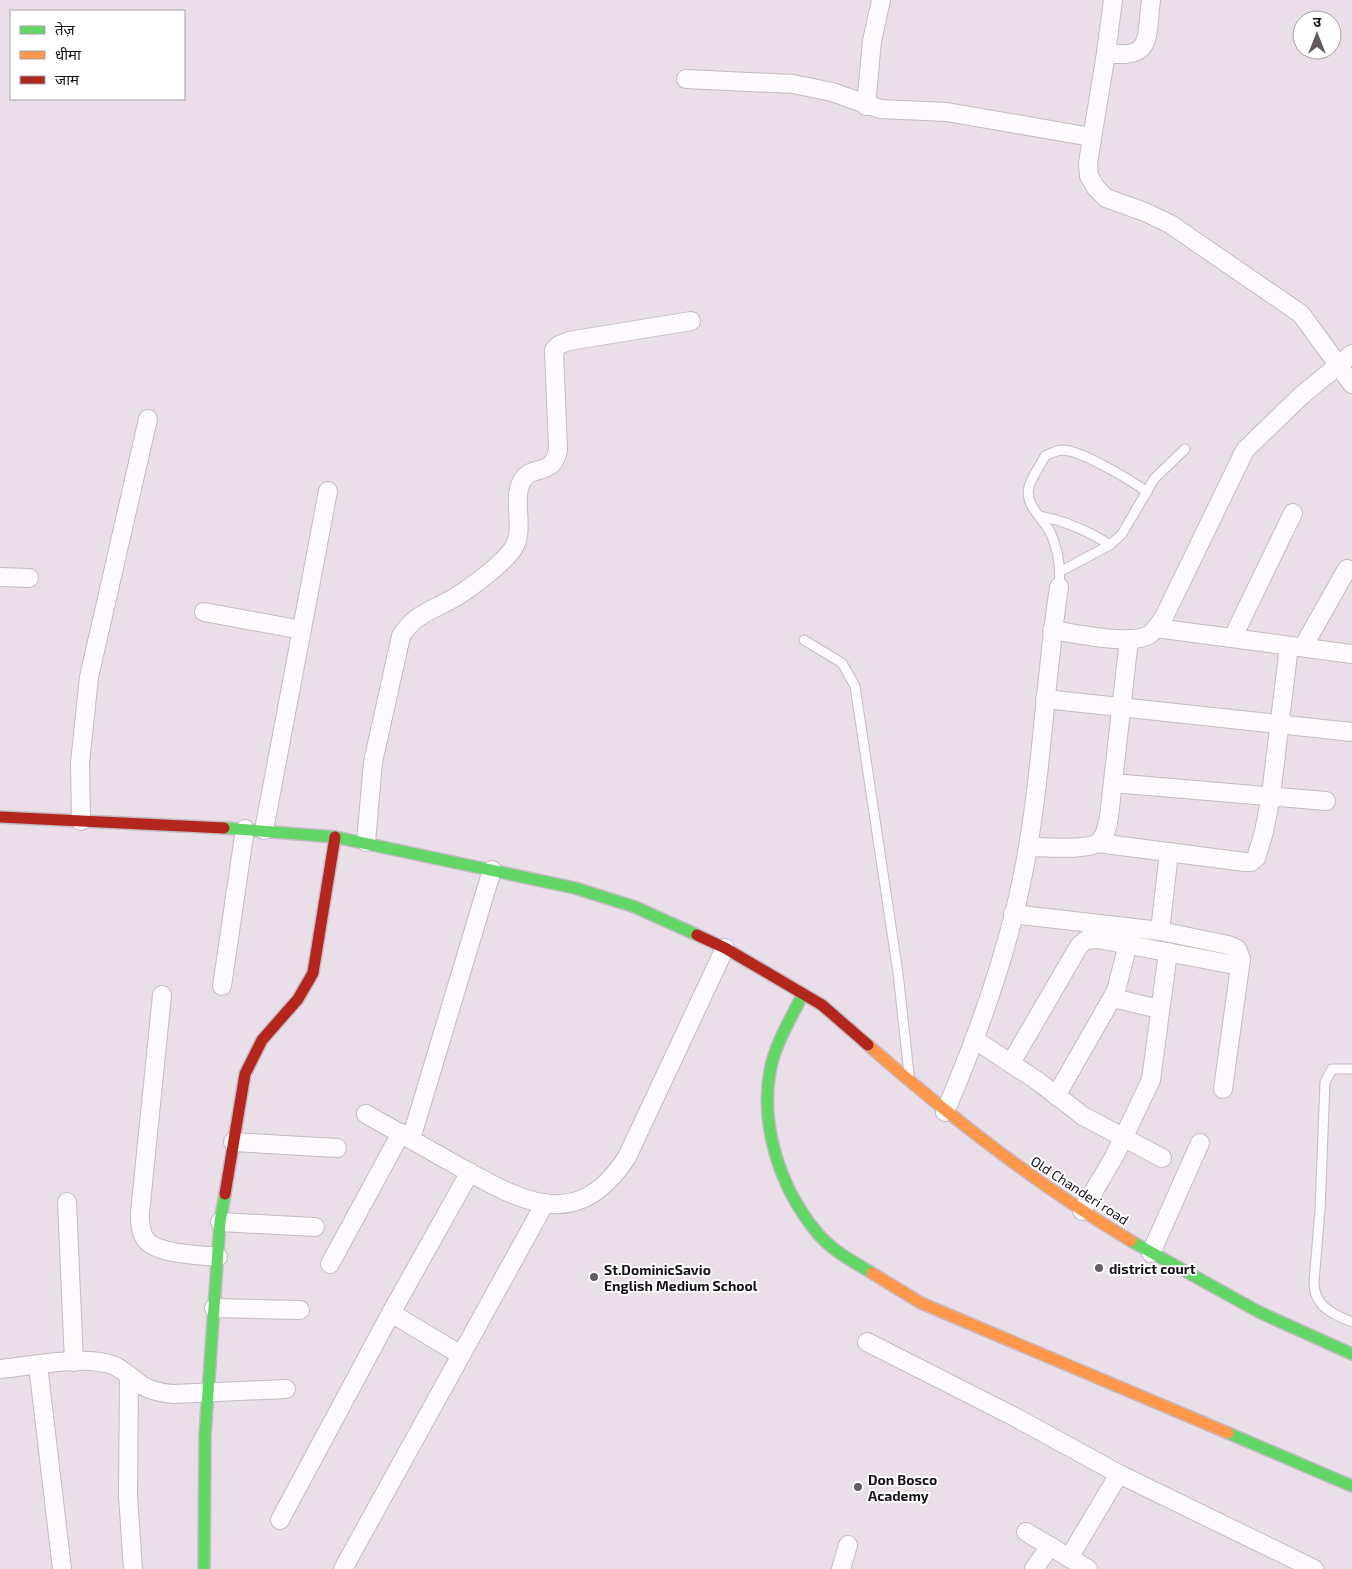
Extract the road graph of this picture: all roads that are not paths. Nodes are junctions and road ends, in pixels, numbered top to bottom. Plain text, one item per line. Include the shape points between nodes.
1 (881, 0) edge
2 (1112, 0) edge
3 (1151, 0) edge
4 (1106, 53) junction
5 (686, 79) dead end
6 (866, 106) junction
7 (1091, 137) junction
8 (691, 321) dead end
9 (1345, 359) edge
10 (1352, 384) edge
11 (148, 419) dead end
12 (1185, 448) dead end
13 (328, 491) dead end
14 (1147, 492) junction
15 (1294, 513) dead end
16 (1039, 516) junction
17 (1110, 545) junction
18 (1347, 569) dead end
19 (0, 577) edge
20 (29, 578) dead end
21 (1060, 579) junction
22 (204, 612) dead end
23 (1156, 628) junction
24 (302, 630) junction
25 (1052, 630) junction
26 (1233, 637) junction
27 (1129, 639) junction
28 (804, 640) dead end
29 (1296, 647) junction
30 (1352, 654) edge
31 (1045, 699) junction
32 (1121, 708) junction
33 (1280, 725) junction
34 (1352, 732) edge
35 (1113, 784) junction
36 (1271, 795) junction
37 (1326, 801) dead end
38 (0, 817) edge
39 (81, 821) junction
40 (245, 829) junction
41 (264, 830) junction
42 (335, 837) junction
43 (366, 842) junction
44 (1098, 843) junction
45 (1028, 847) junction
46 (1169, 852) junction
47 (492, 870) junction
48 (1013, 914) junction
49 (1160, 931) junction
50 (1131, 936) junction
51 (725, 948) junction
52 (1168, 952) junction
53 (1240, 966) junction
54 (222, 986) dead end
55 (162, 995) dead end
56 (1113, 998) junction
57 (813, 1000) junction
58 (1159, 1009) junction
59 (974, 1039) junction
60 (1011, 1064) junction
61 (1352, 1069) edge
62 (910, 1081) junction
63 (1223, 1090) dead end
64 (1056, 1096) junction
65 (945, 1112) junction
66 (366, 1114) dead end
67 (406, 1136) junction
68 (1124, 1138) junction
69 (234, 1142) junction
70 (1200, 1143) dead end
71 (337, 1148) dead end
72 (1162, 1158) dead end
73 (470, 1172) junction
74 (67, 1202) dead end
75 (545, 1203) junction
76 (1082, 1210) junction
77 (220, 1222) junction
78 (315, 1227) dead end
79 (1150, 1253) junction
80 (218, 1257) junction
81 (330, 1264) dead end
82 (214, 1308) junction
83 (300, 1310) dead end
84 (391, 1313) junction
85 (1352, 1322) edge
86 (867, 1342) dead end
87 (1352, 1354) edge
88 (461, 1355) junction
89 (74, 1362) junction
90 (38, 1365) junction
91 (0, 1369) edge
92 (130, 1376) junction
93 (286, 1389) dead end
94 (208, 1393) junction
95 (1119, 1474) junction
96 (1352, 1486) edge
97 (280, 1520) dead end
98 (1026, 1532) dead end
99 (848, 1545) dead end
100 (1050, 1546) junction
101 (1078, 1565) edge
102 (62, 1569) edge
103 (133, 1569) edge
104 (204, 1569) edge
105 (343, 1569) edge
106 (841, 1569) edge
107 (1034, 1569) edge
108 (1314, 1569) edge

1 - 6 street via 872,41
2 - 4 street
3 - 4 street via 1143,47 1135,54 1124,56
4 - 7 street
5 - 6 street via 793,84 832,92
6 - 7 street via 902,112 947,112
7 - 9 street via 1090,176 1106,198 1170,224 1301,314
8 - 43 street via 559,345 554,350 556,459 552,465 522,481 518,540 510,554 453,599 410,622 401,636 378,736
9 - 10 street
9 - 23 street via 1257,436 1237,462
11 - 39 street via 89,677 80,763
12 - 14 lane via 1154,480
13 - 24 street
14 - 16 lane via 1134,482 1075,453 1052,452 1045,456 1029,486 1031,506
14 - 17 lane via 1122,534
15 - 26 street
16 - 17 lane via 1084,529
16 - 21 lane via 1055,544
17 - 21 lane
18 - 29 street
19 - 20 street
21 - 25 street
22 - 24 street
23 - 26 street
23 - 27 street via 1144,637
24 - 41 street
25 - 27 street
25 - 31 street
26 - 29 street
27 - 32 street
28 - 62 lane via 842,663 855,686 898,973
29 - 30 street
29 - 33 street
31 - 32 street
31 - 45 street
32 - 33 street
32 - 35 street
33 - 34 street
33 - 36 street
35 - 36 street
35 - 44 street via 1105,834
36 - 37 street
36 - 46 street via 1260,848 1251,862
38 - 39 street, Old Chanderi road
39 - 40 street, Old Chanderi road
40 - 41 street, Old Chanderi road
40 - 54 street
41 - 42 street, Old Chanderi road
42 - 43 street, Old Chanderi road
42 - 69 street via 308,987 302,998 264,1036 253,1054 245,1074
43 - 47 street, Old Chanderi road
44 - 45 street via 1088,847
44 - 46 street
45 - 48 street
46 - 49 street
47 - 51 street, Old Chanderi road via 575,888 635,907
47 - 67 street
48 - 50 street
48 - 59 street
49 - 50 street
49 - 53 street via 1233,947 1240,953
50 - 52 street
50 - 56 street
50 - 60 street via 1082,942
51 - 57 street, Old Chanderi road
51 - 75 street via 627,1157 614,1177 597,1193 578,1201
52 - 53 street
52 - 58 street
53 - 63 street
55 - 80 street via 141,1227 144,1238 152,1246 166,1251
56 - 58 street
56 - 64 street
57 - 62 street, Old Chanderi road
57 - 96 street via 782,1038 770,1069 767,1098 768,1128 789,1190 815,1231 843,1256 921,1303
58 - 68 street via 1151,1080
59 - 60 street
59 - 65 street
60 - 64 street
61 - 85 lane via 1332,1069 1325,1082 1314,1282 1314,1291 1323,1306
62 - 65 street, Old Chanderi road
64 - 68 street via 1083,1116
65 - 76 street, Old Chanderi road via 1024,1172
66 - 67 street
67 - 73 street
67 - 81 street
68 - 72 street
68 - 76 street
69 - 71 street
69 - 77 street
70 - 79 street
73 - 75 street via 533,1203
73 - 84 street
74 - 89 street
75 - 88 street
76 - 79 street, Old Chanderi road
77 - 78 street
77 - 80 street
79 - 87 street, Old Chanderi road via 1259,1312
80 - 82 street
82 - 83 street
82 - 94 street
84 - 88 street
84 - 97 street
86 - 95 street
88 - 105 street
89 - 90 street
89 - 92 street via 106,1364
90 - 91 street
90 - 102 street
92 - 94 street via 154,1391
92 - 103 street via 128,1496
93 - 94 street
94 - 104 street via 202,1490
95 - 101 street
95 - 108 street
98 - 100 street
99 - 106 street
100 - 101 street
100 - 107 street

